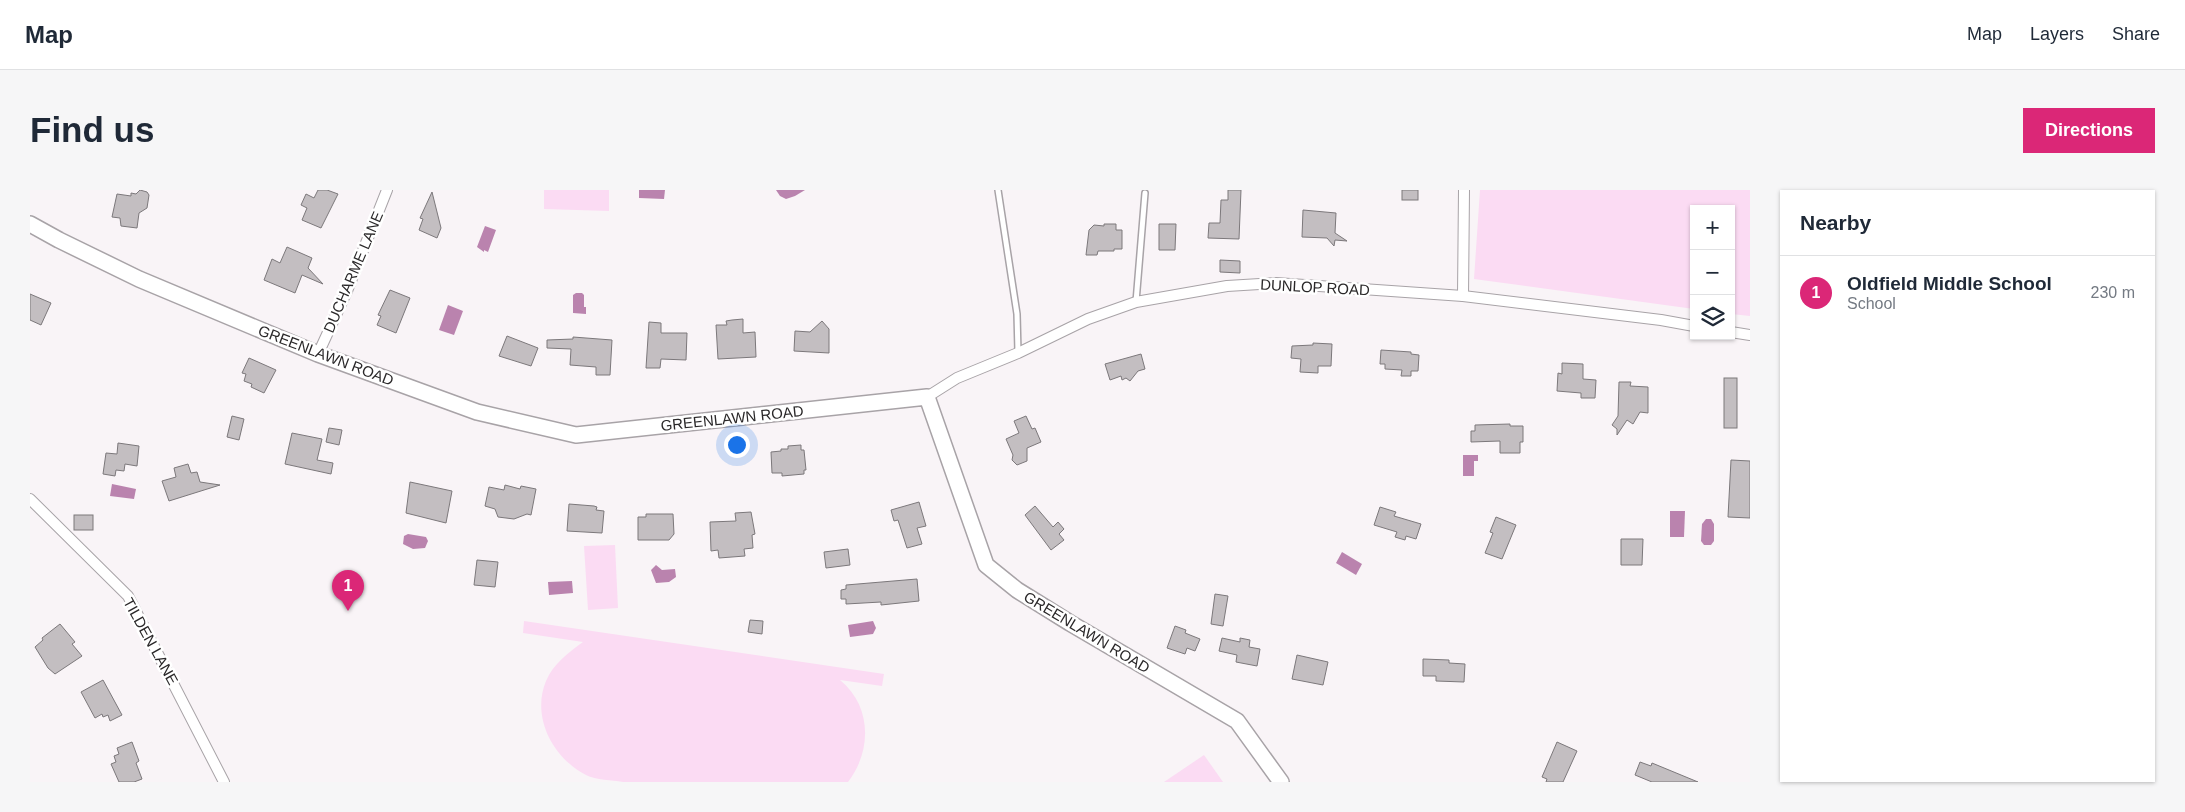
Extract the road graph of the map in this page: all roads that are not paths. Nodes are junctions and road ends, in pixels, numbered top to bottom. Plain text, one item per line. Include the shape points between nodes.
1 (387, 190) edge
2 (998, 190) edge
3 (1464, 190) edge
4 (1145, 193) dead end
5 (30, 224) edge
6 (1463, 296) junction
7 (1136, 302) junction
8 (1690, 325) edge
9 (1735, 333) edge
10 (1750, 336) edge
11 (1018, 353) junction
12 (318, 354) junction
13 (927, 397) junction
14 (30, 499) edge
15 (224, 782) edge
16 (1281, 782) edge

1 - 12 street, DUCHARME LANE
2 - 11 lane via 1017,314
3 - 6 street
4 - 7 lane
5 - 12 main road, GREENLAWN ROAD via 139,279
6 - 7 street, DUNLOP ROAD via 1276,283 1227,286
6 - 8 street, DUNLOP ROAD
7 - 11 street, DUNLOP ROAD via 1088,319
9 - 10 street
11 - 13 street, DUNLOP ROAD via 957,378
12 - 13 main road, GREENLAWN ROAD via 477,412 576,435
13 - 16 main road, GREENLAWN ROAD via 986,564 1017,590 1070,624 1237,720
14 - 15 street, TILDEN LANE via 128,596

